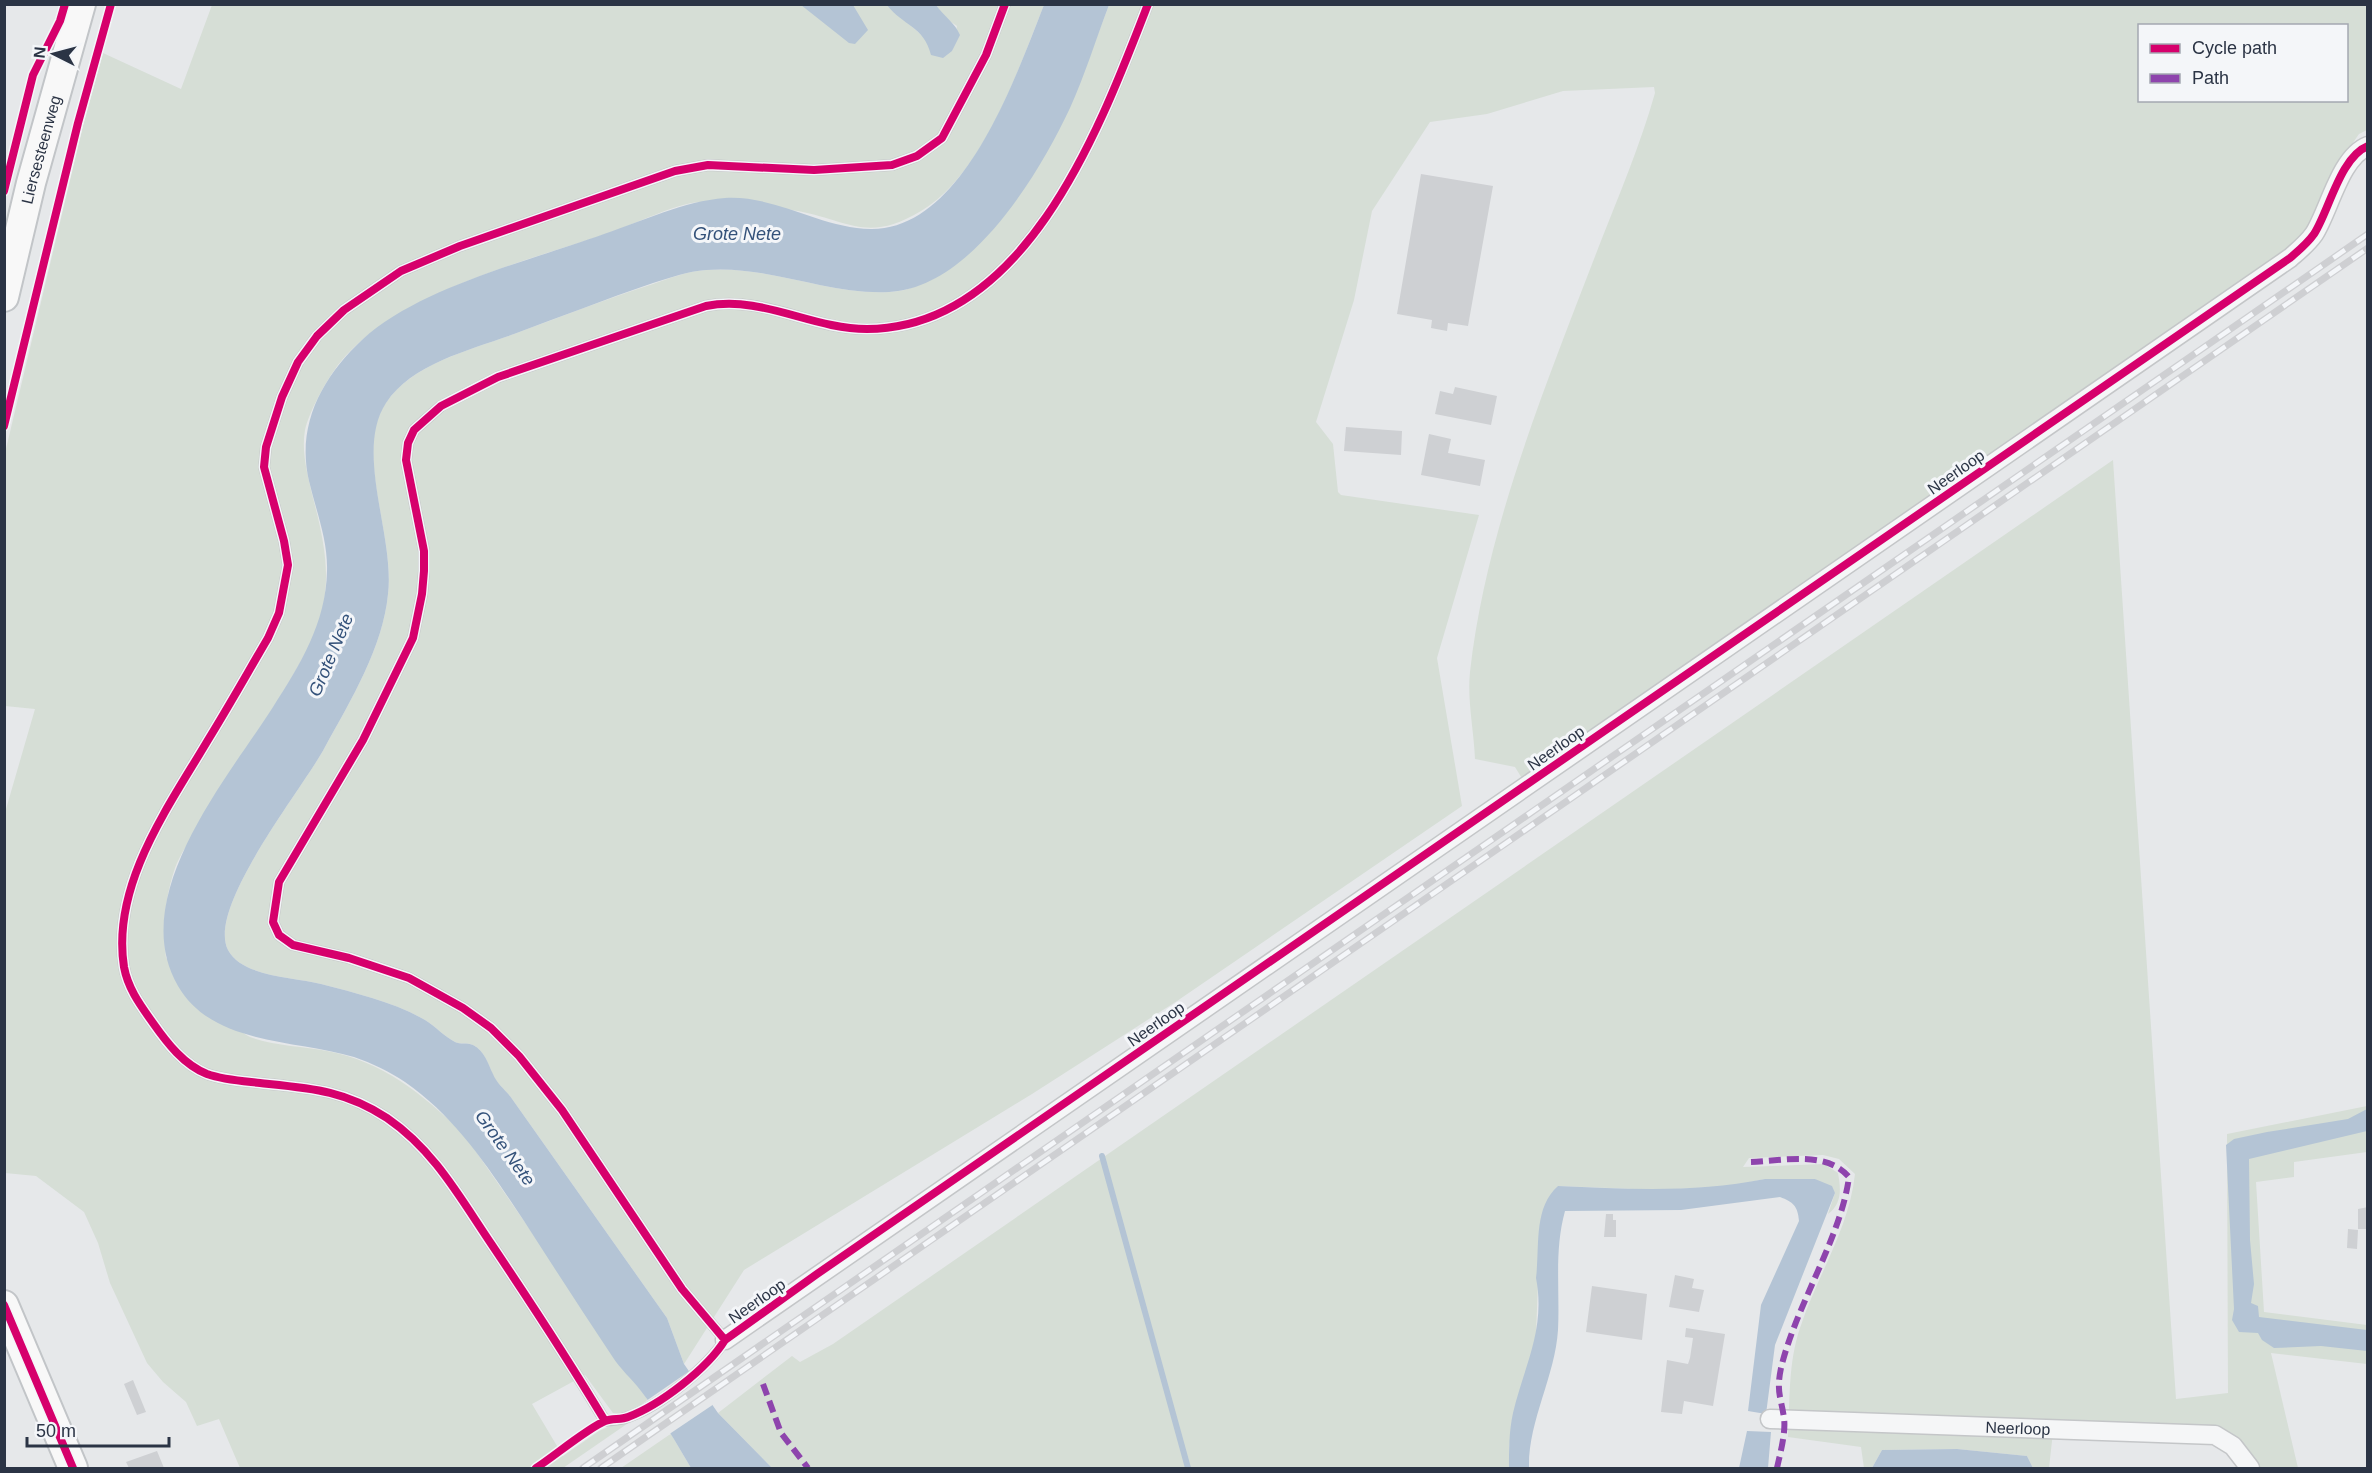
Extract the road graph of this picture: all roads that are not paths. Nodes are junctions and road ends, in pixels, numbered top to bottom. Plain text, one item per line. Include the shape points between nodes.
1 (81, 4) edge
2 (1005, 4) edge
3 (1148, 4) edge
4 (2367, 146) edge
5 (4, 297) edge
6 (4, 1305) edge
7 (725, 1340) junction
8 (1770, 1419) dead end
9 (73, 1468) edge
10 (2250, 1468) edge

1 - 5 main road, Liersesteenweg
2 - 7 lane via 986,56 942,138 917,156 892,165 814,170 708,165 650,178 401,271 344,310 317,336 298,362 266,447 266,477 288,565 279,613 159,823 138,868 128,904 124,968 133,994 185,1061 206,1074 231,1080 332,1091 359,1101 417,1141 438,1165 524,1293 605,1421 627,1418 649,1407 716,1354
3 - 7 lane via 1100,121 1065,190 1017,254 954,306 902,326 862,328 811,320 759,305 722,302 706,306 498,377 426,416 408,443 409,478 424,551 422,594 412,638 363,740 279,882 273,922 279,935 293,945 409,978 491,1028 562,1110 682,1289
4 - 7 street, Neerloop via 2346,168 2313,235 2290,258
6 - 9 main road
8 - 10 street, Neerloop via 2216,1436 2233,1446

